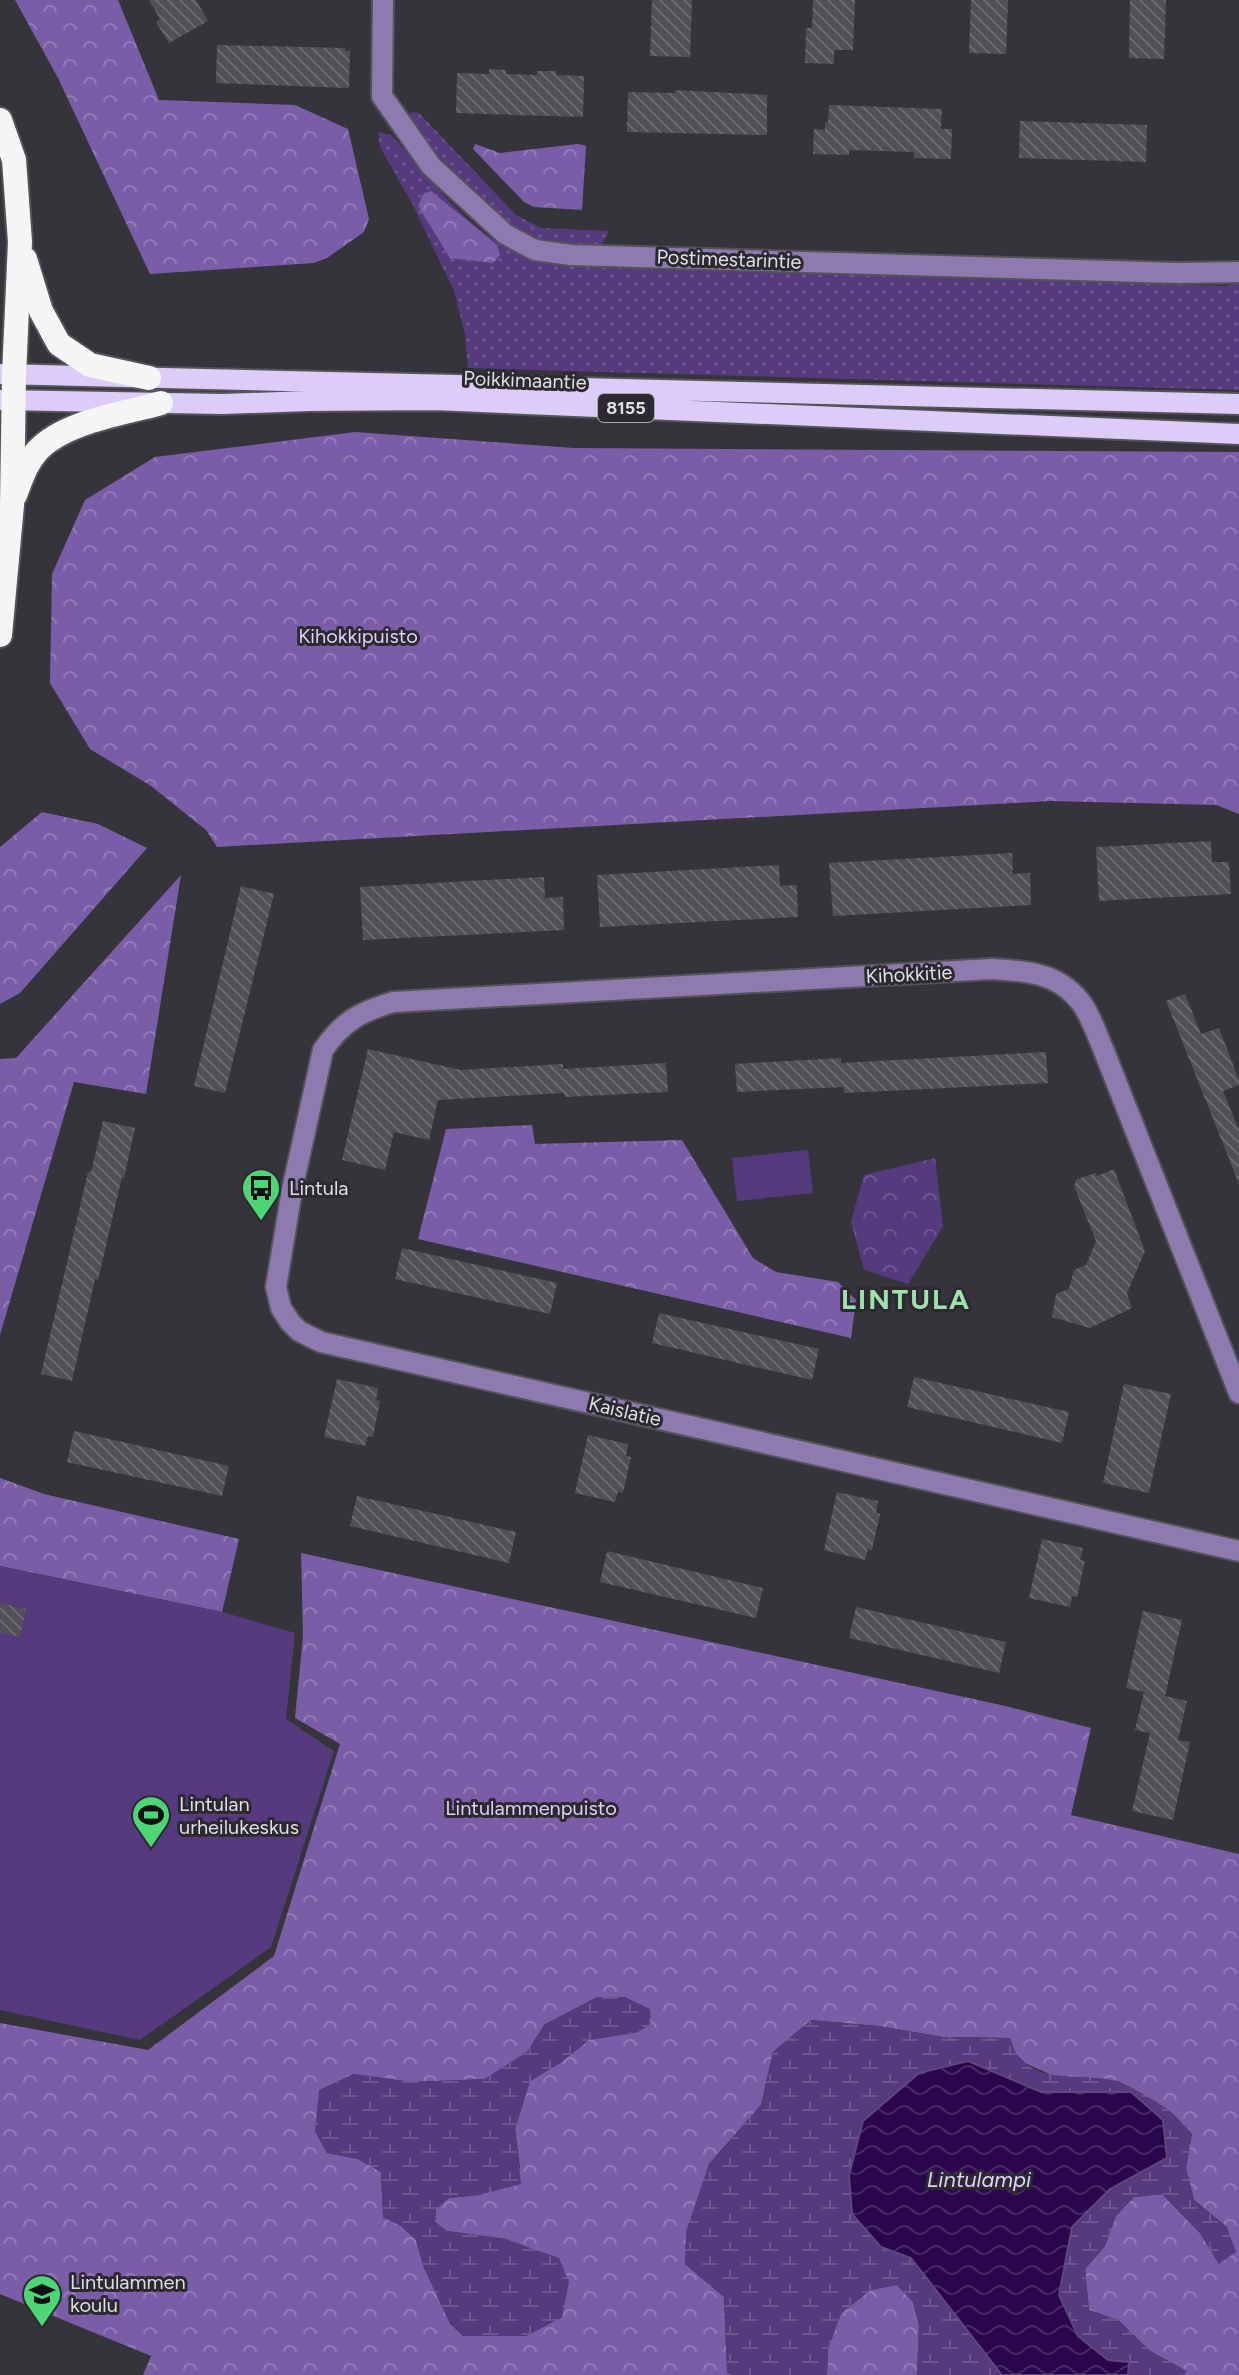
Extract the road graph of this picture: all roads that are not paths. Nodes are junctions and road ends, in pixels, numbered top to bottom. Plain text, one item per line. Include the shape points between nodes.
1 (383, 0) edge
2 (0, 120) edge
3 (20, 242) junction
4 (1239, 272) edge
5 (7, 375) edge
6 (149, 378) junction
7 (6, 400) edge
8 (161, 403) junction
9 (1239, 404) edge
10 (1239, 434) edge
11 (12, 505) junction
12 (0, 635) edge
13 (323, 1050) joint
14 (1239, 1393) edge
15 (1239, 1551) edge

1 - 4 street, Postimestarintie via 382,96 431,166 505,234 535,250
2 - 3 highway via 14,160
3 - 5 highway
3 - 6 highway via 41,311 59,344 90,365
5 - 6 main road, Poikkimaantie / 8155
5 - 7 highway
6 - 9 main road, Poikkimaantie / 8155
7 - 8 main road, Poikkimaantie / 8155
7 - 11 highway
8 - 10 main road, Poikkimaantie / 8155 via 434,400
8 - 11 highway via 55,435 36,452
11 - 12 highway
13 - 14 street, Kihokkitie via 351,1019 393,1002 992,969 1029,971 1054,980 1080,1000 1104,1051
13 - 15 street, Kaislatie via 276,1287 281,1308 299,1331 321,1342

